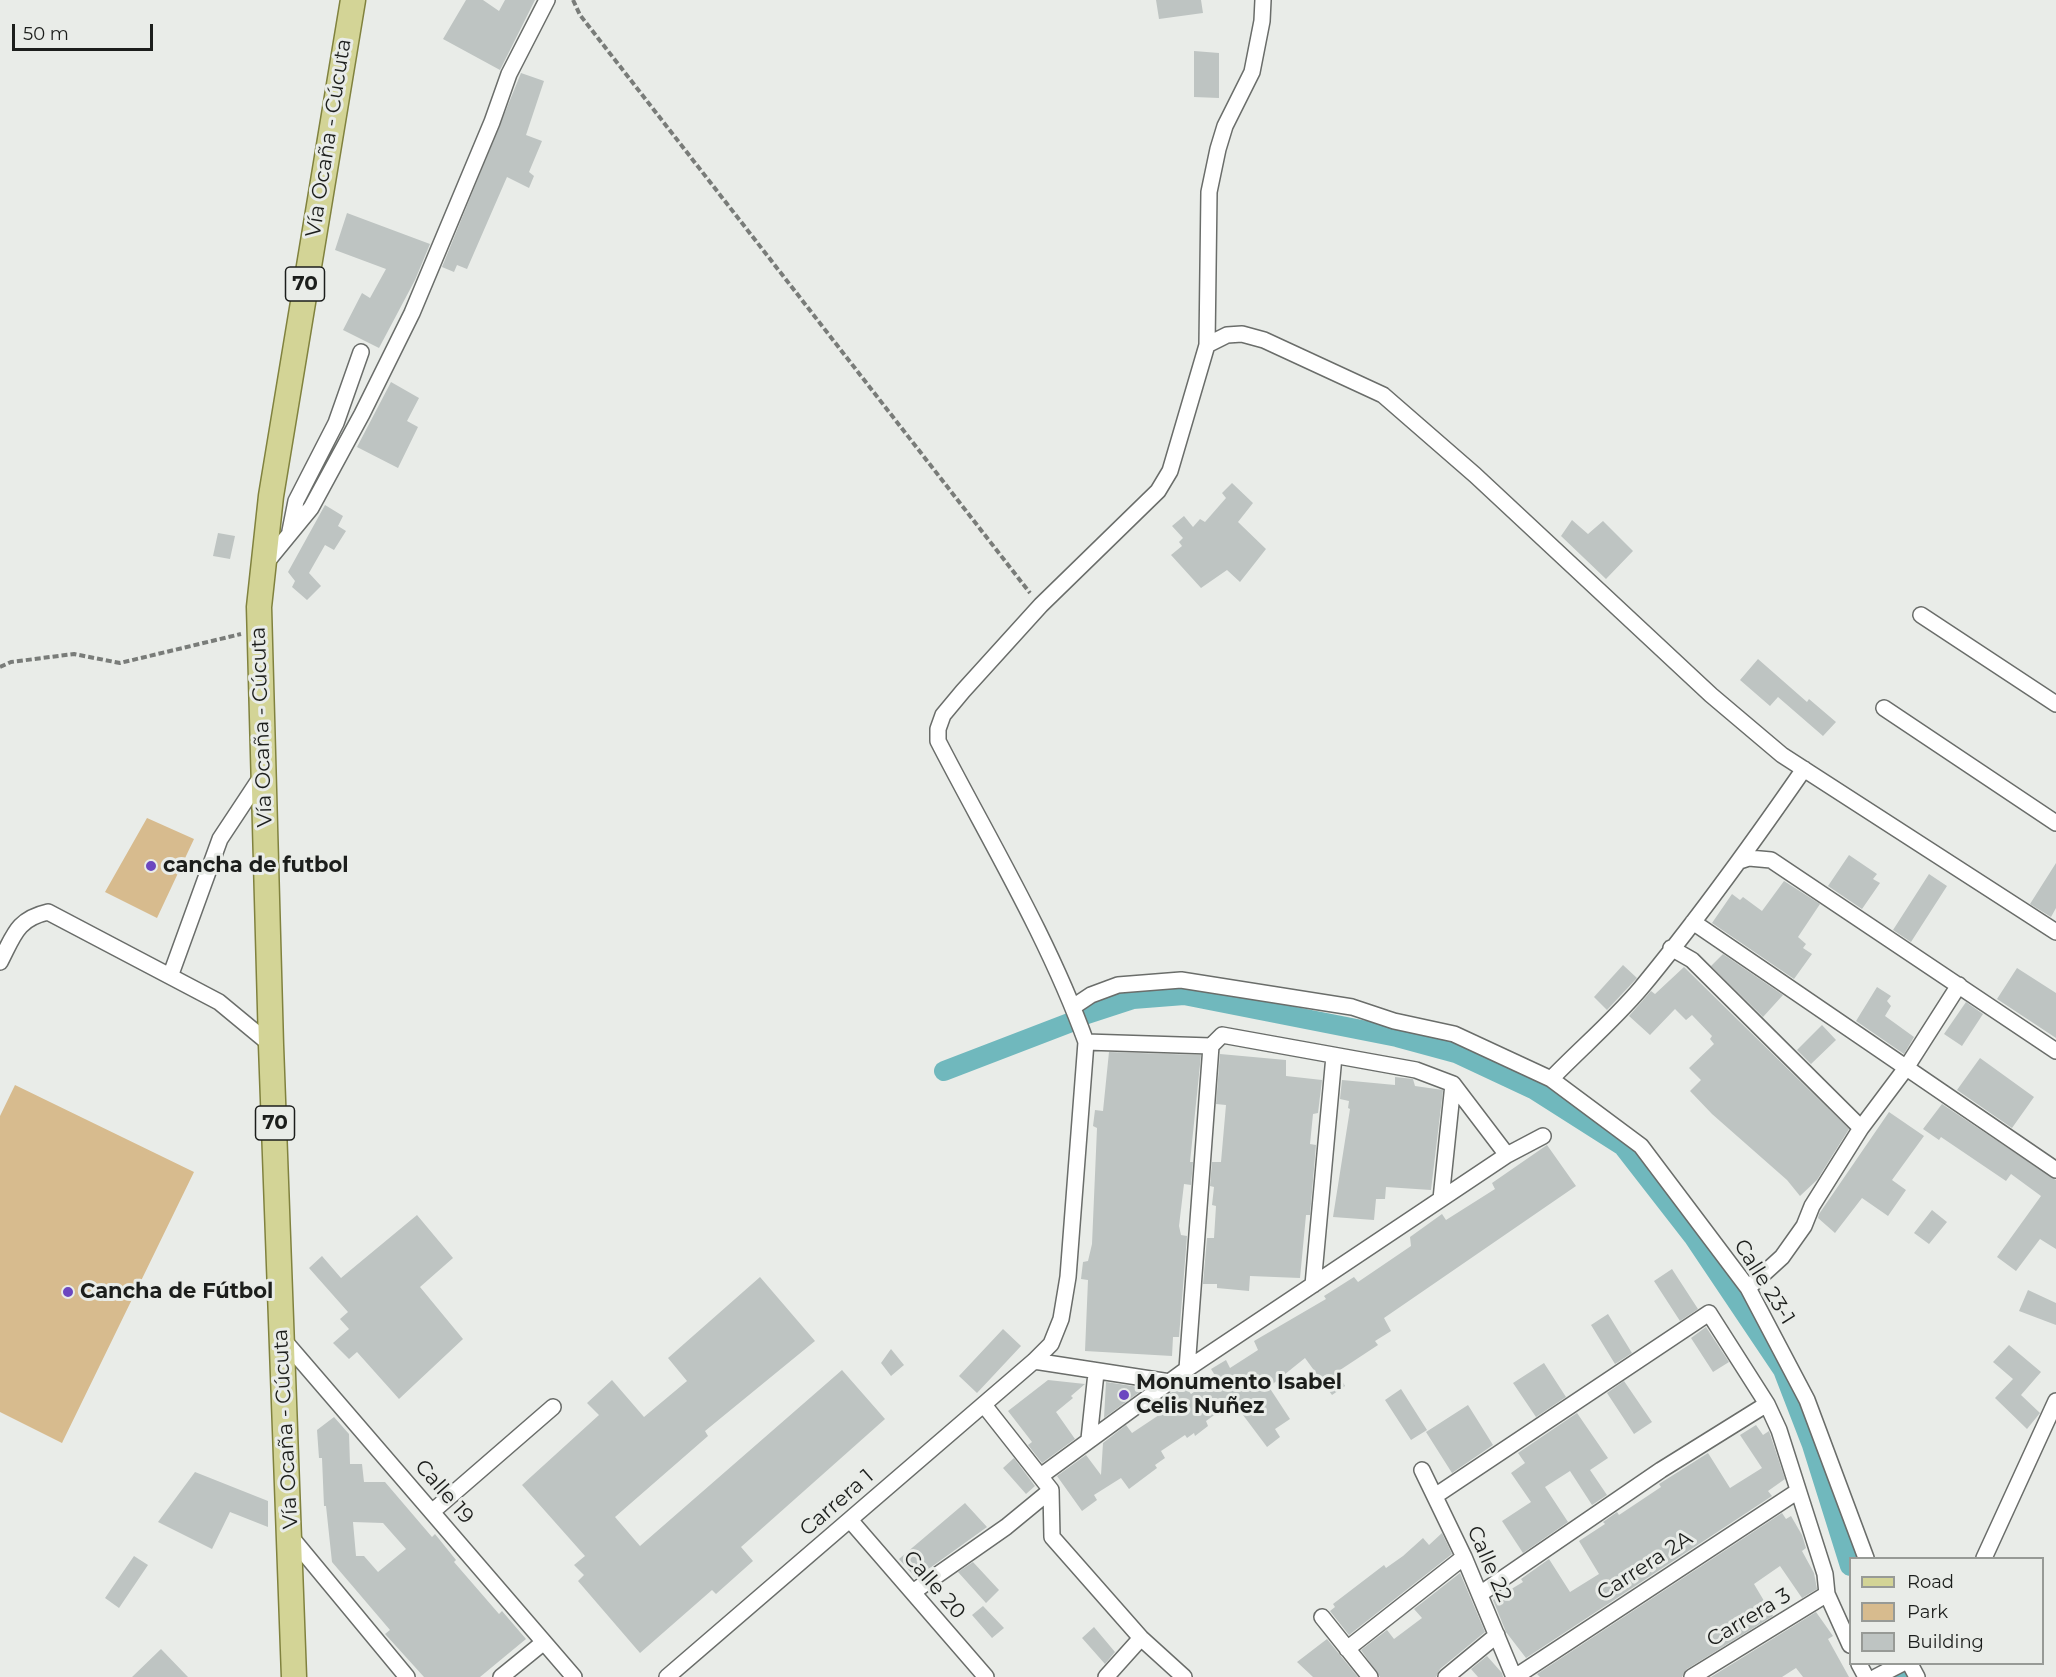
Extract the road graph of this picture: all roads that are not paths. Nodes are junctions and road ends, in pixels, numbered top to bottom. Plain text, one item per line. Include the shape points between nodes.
1 (353, 0) edge
2 (547, 0) edge
3 (1263, 0) edge
4 (1207, 345) junction
5 (361, 352) dead end
6 (290, 531) junction
7 (261, 568) junction
8 (1921, 615) dead end
9 (2056, 704) edge
10 (1884, 708) dead end
11 (1804, 769) junction
12 (264, 772) junction
13 (2056, 823) edge
14 (1740, 861) junction
15 (1693, 921) junction
16 (2056, 932) edge
17 (1671, 948) junction
18 (0, 962) edge
19 (171, 974) junction
20 (1959, 986) junction
21 (1073, 1007) junction
22 (1086, 1042) junction
23 (271, 1045) junction
24 (1211, 1046) junction
25 (2056, 1051) edge
26 (1334, 1056) junction
27 (1906, 1068) junction
28 (1551, 1078) junction
29 (1453, 1084) junction
30 (1861, 1128) junction
31 (1543, 1136) dead end
32 (1507, 1155) junction
33 (2056, 1170) edge
34 (1441, 1199) junction
35 (1313, 1285) junction
36 (1748, 1288) junction
37 (281, 1337) junction
38 (1034, 1361) junction
39 (1187, 1370) junction
40 (1096, 1373) junction
41 (1170, 1383) junction
42 (2056, 1401) edge
43 (1767, 1404) junction
44 (984, 1405) junction
45 (553, 1407) dead end
46 (1089, 1439) junction
47 (1422, 1470) dead end
48 (1042, 1475) junction
49 (1051, 1490) junction
50 (1798, 1491) junction
51 (1435, 1496) junction
52 (433, 1511) junction
53 (850, 1520) junction
54 (291, 1537) junction
55 (1464, 1557) junction
56 (1866, 1557) edge
57 (1984, 1557) edge
58 (913, 1592) junction
59 (1480, 1594) junction
60 (1827, 1594) junction
61 (1322, 1617) dead end
62 (1497, 1635) junction
63 (1141, 1638) junction
64 (1849, 1641) edge
65 (544, 1642) junction
66 (1347, 1649) junction
67 (1899, 1665) edge
68 (294, 1677) edge
69 (407, 1677) edge
70 (501, 1677) edge
71 (574, 1677) edge
72 (667, 1677) edge
73 (986, 1677) edge
74 (1106, 1677) edge
75 (1184, 1677) edge
76 (1370, 1677) edge
77 (1446, 1677) edge
78 (1515, 1677) edge
79 (1692, 1677) edge
80 (1876, 1677) edge

1 - 7 main road, Vía Ocaña - Cúcuta / 70
2 - 6 street via 509,74 412,313 311,508
3 - 4 street via 1252,72 1225,126 1209,192
4 - 11 street via 1227,335 1264,340 1383,395 1475,475 1711,695
4 - 21 street via 1170,471 1158,491 1041,606 943,715 938,729 938,741
5 - 6 street via 336,423 296,501
6 - 7 street
7 - 12 main road, Vía Ocaña - Cúcuta / 70
8 - 9 street
10 - 13 street
11 - 14 street
11 - 16 street
12 - 19 street via 220,839
12 - 23 main road, Vía Ocaña - Cúcuta / 70
14 - 15 street
14 - 20 street via 1771,860
15 - 17 street
15 - 27 street
17 - 28 street via 1607,1025
17 - 30 street via 1692,960
18 - 19 street via 19,926 31,916 48,912
19 - 23 street via 219,1002
20 - 25 street
20 - 27 street
21 - 22 street
21 - 28 street, Calle 23-1 via 1091,995 1119,985 1181,980 1352,1006 1394,1021 1454,1034
22 - 24 street
22 - 38 street, Carrera 1 via 1068,1277 1052,1344
23 - 37 main road, Vía Ocaña - Cúcuta / 70
24 - 26 street via 1222,1035
24 - 39 street
26 - 29 street via 1416,1070
26 - 35 street
27 - 30 street
27 - 33 street
28 - 36 street, Calle 23-1 via 1641,1146
29 - 32 street
29 - 34 street
30 - 36 street via 1787,1250
31 - 32 street
32 - 34 street
34 - 35 street
35 - 39 street
36 - 56 street, Calle 23-1 via 1808,1400
37 - 52 street, Calle 19
37 - 54 main road, Vía Ocaña - Cúcuta / 70
38 - 40 street
38 - 44 street, Carrera 1
39 - 41 street
40 - 41 street
40 - 46 street
41 - 46 street
42 - 57 street
43 - 50 street
43 - 51 street via 1709,1313
43 - 59 street via 1661,1470
44 - 48 street
44 - 53 street, Carrera 1
45 - 52 street
46 - 48 street
47 - 51 street, Calle 22
48 - 49 street
49 - 58 street via 1006,1527
49 - 63 street via 1052,1537
50 - 60 street via 1825,1574
50 - 78 street, Carrera 2A
51 - 55 street, Calle 22
52 - 65 street, Calle 19
53 - 58 street, Calle 20
53 - 72 street, Carrera 1
54 - 68 main road, Vía Ocaña - Cúcuta / 70
54 - 69 street
55 - 59 street, Calle 22
55 - 66 street
58 - 73 street, Calle 20
59 - 62 street, Calle 22
60 - 64 street
60 - 79 street, Carrera 3
61 - 66 street
62 - 77 street
62 - 78 street, Calle 22
63 - 74 street
63 - 75 street
65 - 70 street
65 - 71 street, Calle 19
66 - 76 street
67 - 80 street

